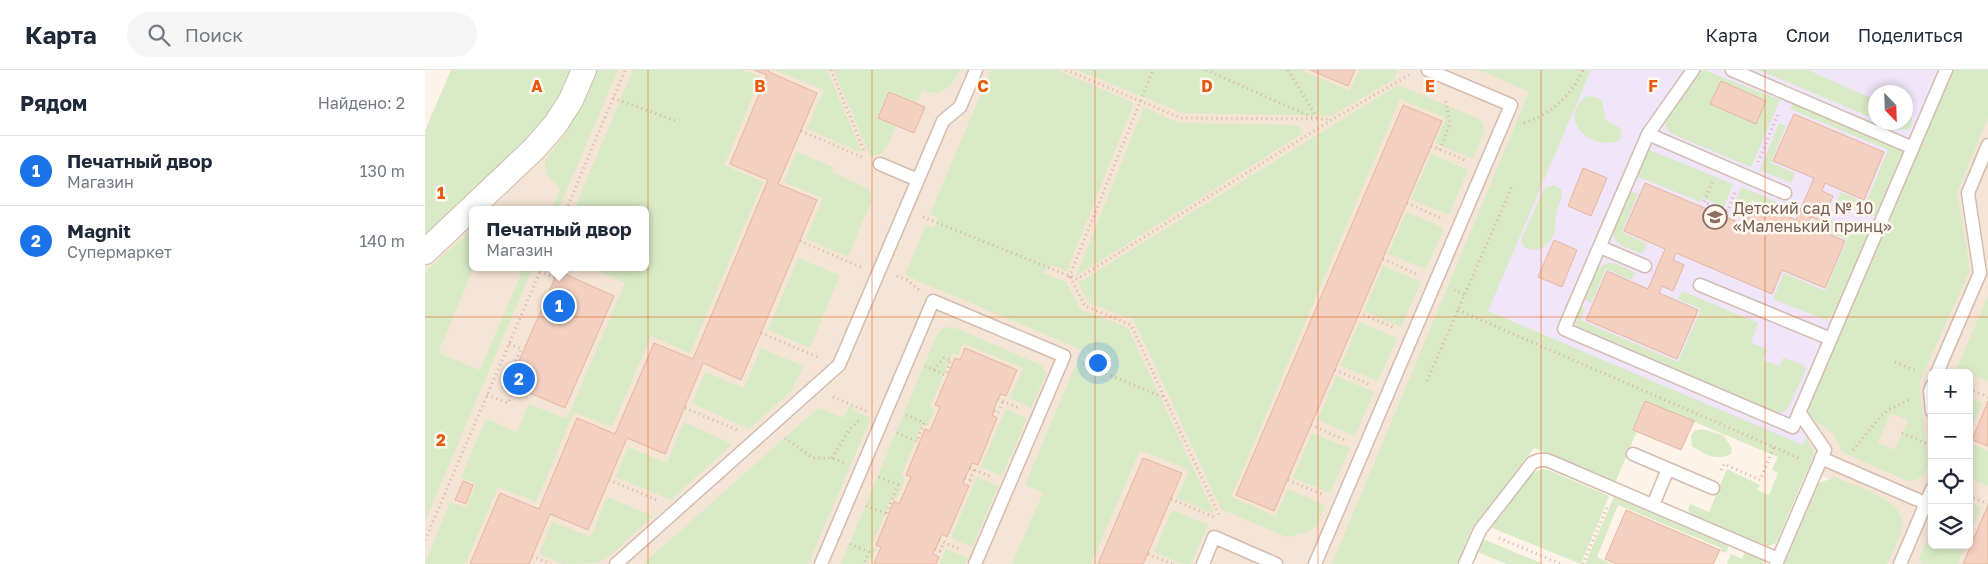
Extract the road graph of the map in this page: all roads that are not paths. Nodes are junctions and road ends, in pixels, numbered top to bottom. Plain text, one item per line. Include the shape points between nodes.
1 (584, 70) edge
2 (976, 70) edge
3 (1693, 70) edge
4 (1732, 70) edge
5 (1946, 70) edge
6 (1433, 72) edge
7 (1648, 134) junction
8 (1988, 145) edge
9 (1913, 148) junction
10 (880, 164) dead end
11 (918, 180) junction
12 (1785, 193) dead end
13 (474, 206) edge
14 (469, 210) edge
15 (1600, 247) junction
16 (425, 252) edge
17 (1645, 266) dead end
18 (1700, 286) dead end
19 (1831, 339) junction
20 (1939, 369) edge
21 (1799, 412) junction
22 (1633, 454) dead end
23 (1820, 462) junction
24 (1668, 469) junction
25 (1713, 488) road end
26 (1928, 497) edge
27 (1925, 503) junction
28 (1653, 505) junction
29 (1777, 561) edge
30 (616, 564) edge
31 (821, 564) edge
32 (975, 564) edge
33 (1203, 564) edge
34 (1276, 564) edge
35 (1315, 564) edge
36 (1465, 564) edge
37 (1900, 564) edge

1 - 13 street via 571,100 550,131
2 - 11 lane via 960,107 943,121
3 - 7 lane
4 - 9 lane
5 - 9 lane
6 - 35 lane via 1511,105
7 - 12 lane
7 - 15 lane
8 - 20 lane via 1967,193 1980,273
9 - 19 lane
10 - 11 lane
11 - 30 lane via 839,365
14 - 16 street
15 - 17 lane
15 - 21 lane via 1564,329 1793,427
18 - 19 lane
19 - 21 lane
21 - 23 lane via 1825,450
22 - 24 lane
23 - 27 lane via 1839,466
23 - 29 lane
24 - 25 lane
24 - 28 lane
26 - 27 lane
27 - 37 lane
28 - 29 lane
28 - 36 lane via 1547,460 1539,460 1532,463 1480,530
31 - 32 lane via 933,301 1064,356
33 - 34 lane via 1214,537

